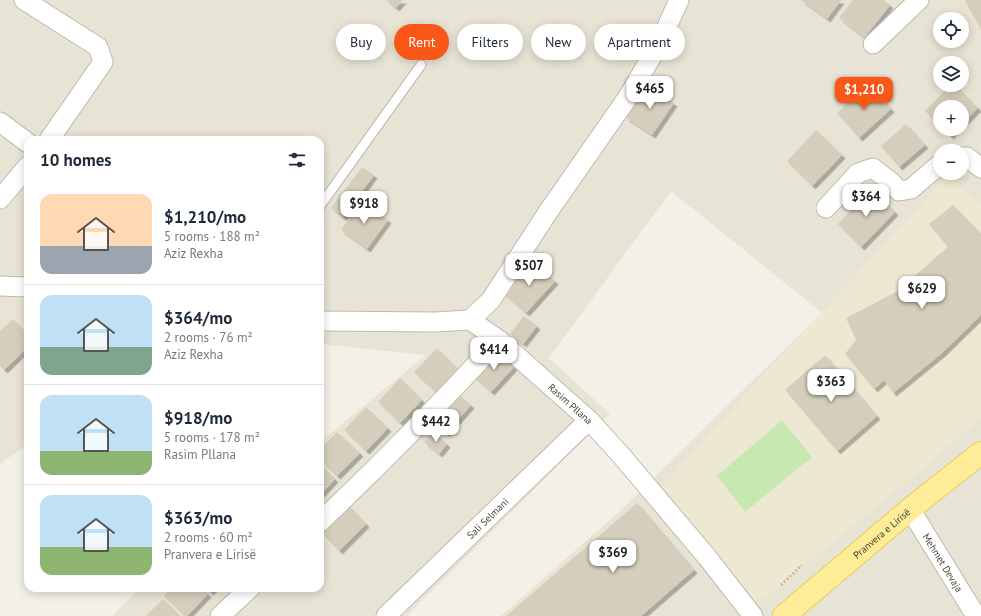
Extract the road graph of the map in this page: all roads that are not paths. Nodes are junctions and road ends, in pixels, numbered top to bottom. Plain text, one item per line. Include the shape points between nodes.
1 (24, 0) edge
2 (679, 0) edge
3 (919, 0) edge
4 (873, 44) dead end
5 (421, 65) dead end
6 (0, 122) edge
7 (52, 136) edge
8 (24, 140) edge
9 (969, 158) edge
10 (981, 168) edge
11 (933, 170) edge
12 (24, 171) edge
13 (0, 199) edge
14 (324, 200) edge
15 (826, 208) dead end
16 (0, 286) edge
17 (24, 287) edge
18 (470, 320) junction
19 (324, 321) edge
20 (499, 340) junction
21 (589, 420) junction
22 (981, 453) edge
23 (981, 464) edge
24 (912, 513) junction
25 (324, 518) edge
26 (246, 592) edge
27 (220, 616) edge
28 (386, 616) edge
29 (753, 616) edge
30 (784, 616) edge
31 (798, 616) edge
32 (976, 616) edge

1 - 7 street via 98,47 103,62
2 - 18 street via 659,44 628,97 491,300
3 - 4 street
5 - 14 lane
6 - 8 street
9 - 10 street
11 - 15 street via 911,189 899,191 873,168 858,173
12 - 13 street
16 - 17 street
18 - 19 street
18 - 20 street, Rasim Pllana
20 - 21 street, Rasim Pllana
20 - 25 street via 452,391
21 - 28 street, Sali Selmani
21 - 29 street, Rasim Pllana via 702,551
22 - 24 main road, Pranvera e Lirisë
23 - 24 main road, Pranvera e Lirisë
24 - 30 main road, Pranvera e Lirisë
24 - 31 main road, Pranvera e Lirisë
24 - 32 street, Mehmet Devaja
26 - 27 street

